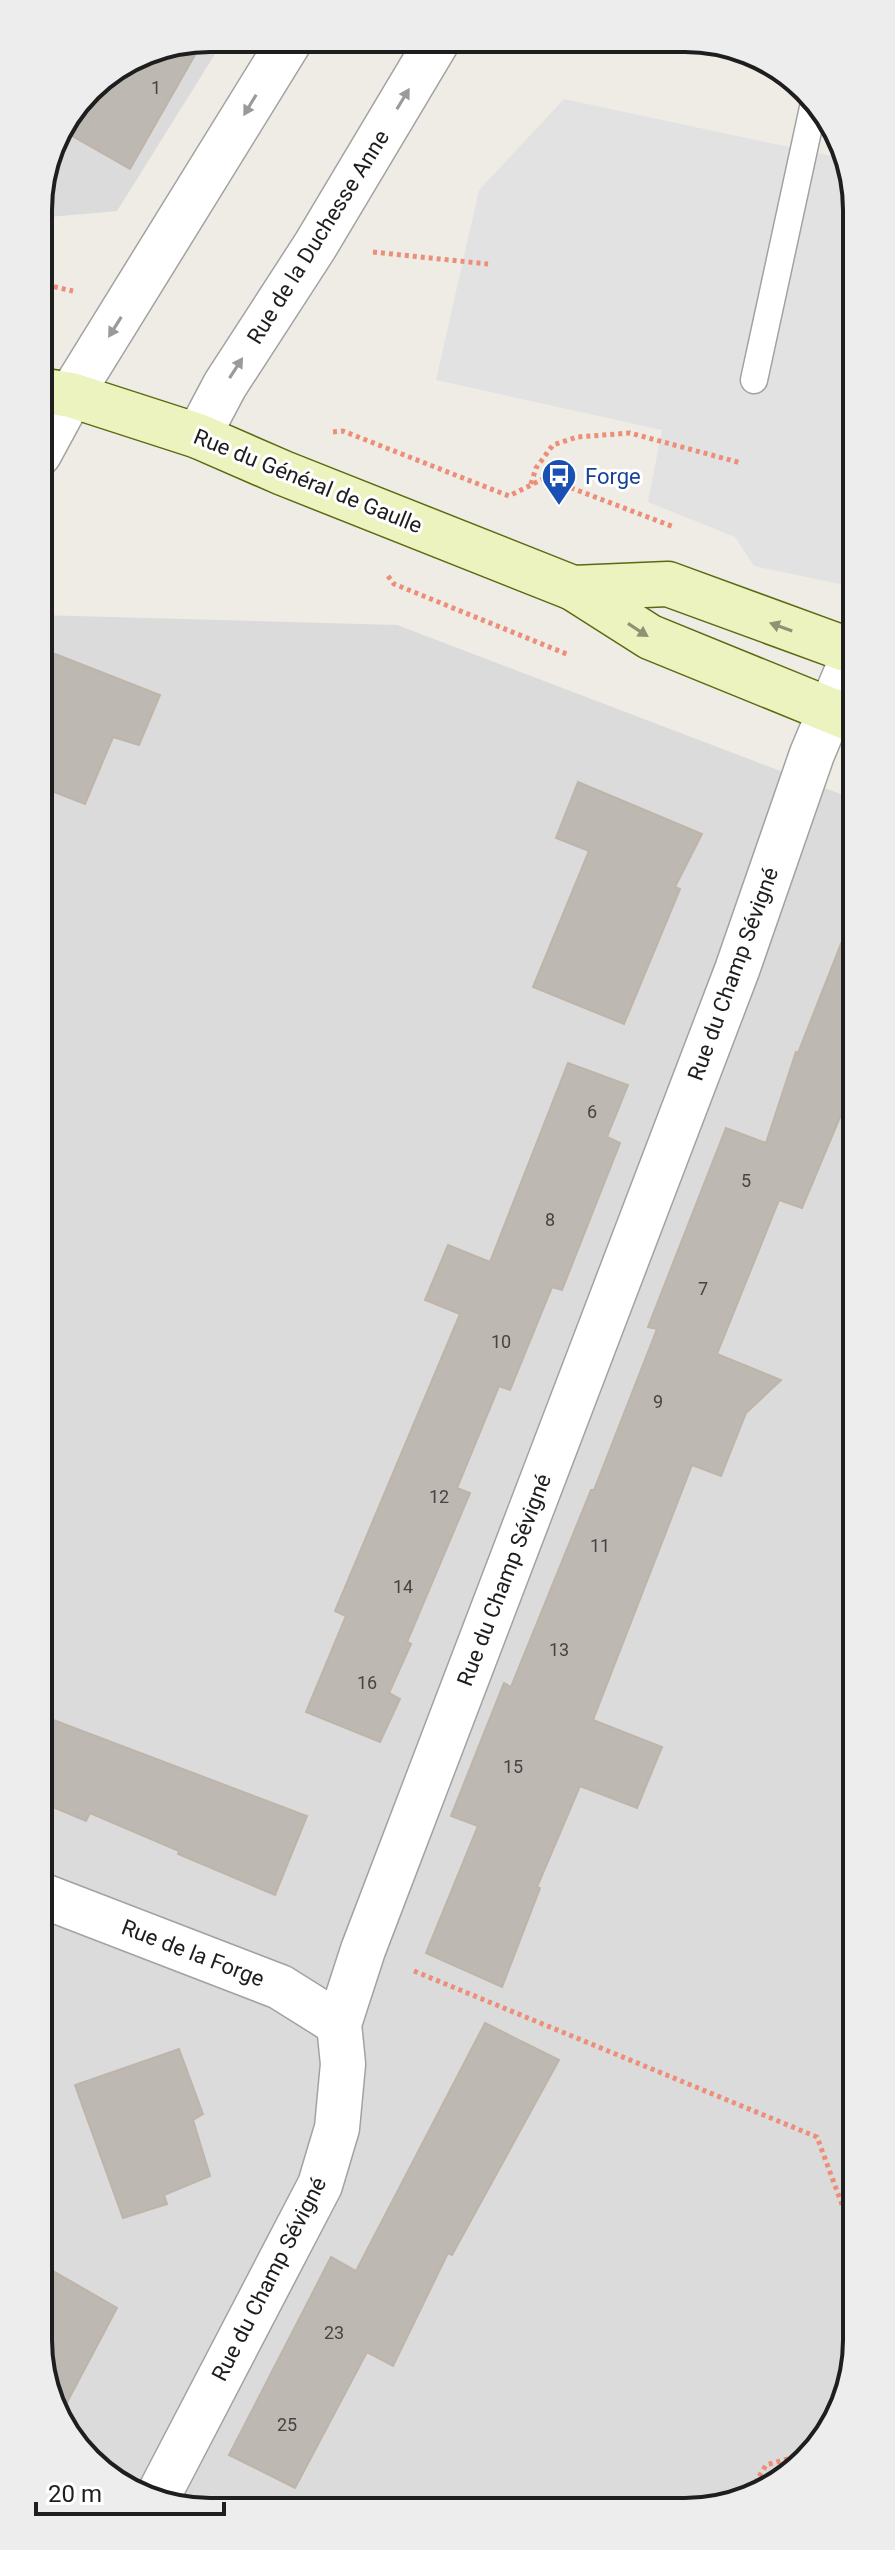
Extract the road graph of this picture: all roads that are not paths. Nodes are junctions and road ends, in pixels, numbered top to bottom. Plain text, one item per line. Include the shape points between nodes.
1 (283, 52) edge
2 (431, 52) edge
3 (811, 116) edge
4 (754, 380) dead end
5 (55, 392) edge
6 (198, 436) junction
7 (573, 588) junction
8 (843, 649) edge
9 (842, 714) edge
10 (52, 1899) edge
11 (339, 2024) junction
12 (161, 2490) edge

1 -> 5 street via 128,307
6 -> 2 street, Rue de la Duchesse Anne
3 - 4 lane
5 - 6 main road, Rue du Général de Gaulle
6 - 7 main road, Rue du Général de Gaulle
8 -> 7 main road, Rue du Général de Gaulle via 668,584
7 -> 9 main road, Rue du Général de Gaulle via 650,637
9 - 11 street, Rue du Champ Sévigné via 812,754 726,1000
10 - 11 street, Rue de la Forge via 280,1987
11 - 12 street, Rue du Champ Sévigné via 343,2064 337,2128 320,2185

